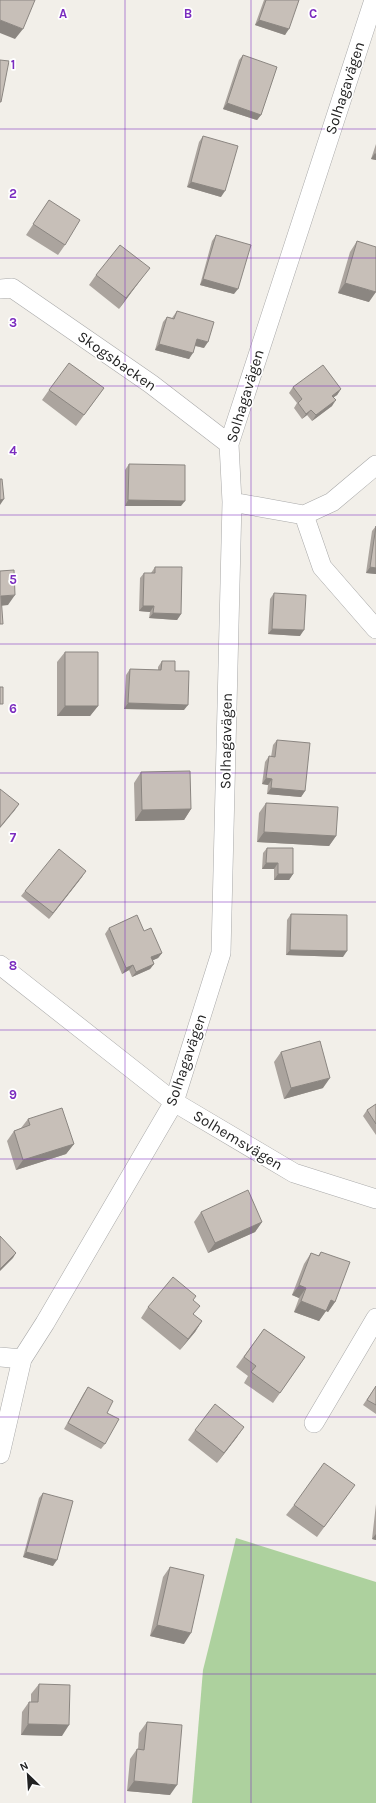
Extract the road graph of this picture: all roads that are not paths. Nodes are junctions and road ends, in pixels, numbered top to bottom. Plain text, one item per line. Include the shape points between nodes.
1 (374, 0) edge
2 (0, 289) edge
3 (229, 444) junction
4 (376, 465) edge
5 (232, 502) junction
6 (304, 515) junction
7 (376, 629) edge
8 (0, 965) edge
9 (174, 1102) junction
10 (376, 1199) edge
11 (376, 1318) edge
12 (0, 1357) edge
13 (22, 1358) junction
14 (314, 1422) dead end
15 (0, 1454) edge

1 - 3 street, Solhagavägen
2 - 3 street, Skogsbacken via 12,288 151,384
3 - 5 street, Solhagavägen
4 - 6 street via 332,502
5 - 6 street
5 - 9 street, Solhagavägen via 221,953
6 - 7 street via 322,567
8 - 9 street, Solhemsvägen
9 - 10 street, Solhemsvägen via 294,1173
9 - 13 street, Solhagavägen
11 - 14 street
12 - 13 street
13 - 15 street, Solhagavägen

